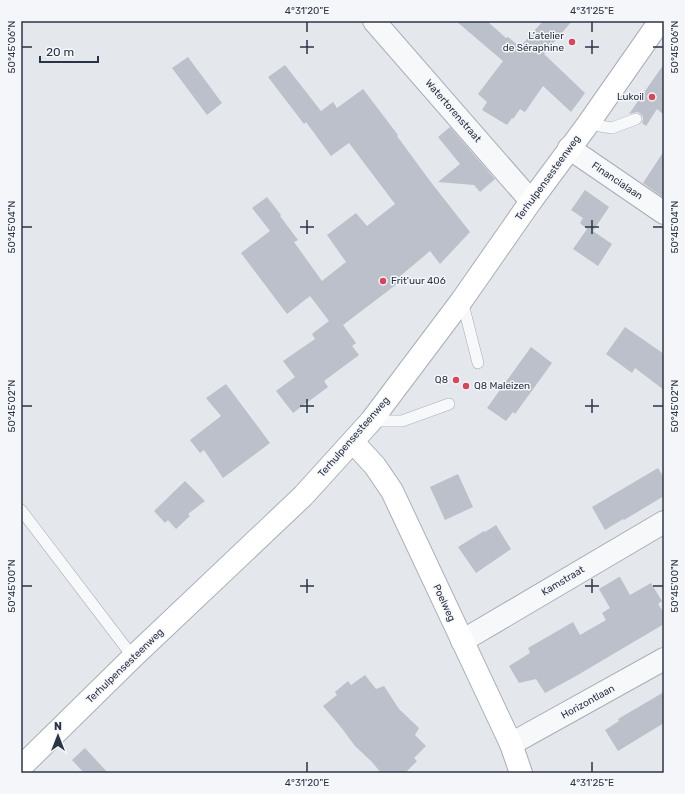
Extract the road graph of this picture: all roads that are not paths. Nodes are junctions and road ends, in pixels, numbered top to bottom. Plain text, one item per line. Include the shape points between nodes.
1 (374, 21) edge
2 (660, 21) edge
3 (636, 119) dead end
4 (588, 124) junction
5 (569, 148) junction
6 (531, 201) junction
7 (664, 213) edge
8 (462, 300) junction
9 (478, 363) dead end
10 (449, 404) dead end
11 (371, 420) junction
12 (353, 442) junction
13 (21, 510) edge
14 (664, 522) edge
15 (462, 641) junction
16 (133, 657) junction
17 (664, 659) edge
18 (511, 744) junction
19 (21, 767) edge
20 (520, 773) edge

1 - 6 street, Watertorenstraat
2 - 4 main road, Terhulpensesteenweg
3 - 4 lane via 612,128
4 - 5 main road, Terhulpensesteenweg
5 - 6 main road, Terhulpensesteenweg
5 - 7 street, Financialaan
6 - 8 main road, Terhulpensesteenweg
8 - 9 lane
8 - 11 main road, Terhulpensesteenweg
10 - 11 lane via 402,421
11 - 12 main road, Terhulpensesteenweg
12 - 15 main road, Poelweg via 375,466 392,491
12 - 16 main road, Terhulpensesteenweg via 303,496
13 - 16 lane
14 - 15 street, Kamstraat
15 - 18 main road, Poelweg
16 - 19 main road, Terhulpensesteenweg
17 - 18 street, Horizontlaan
18 - 20 main road, Poelweg

